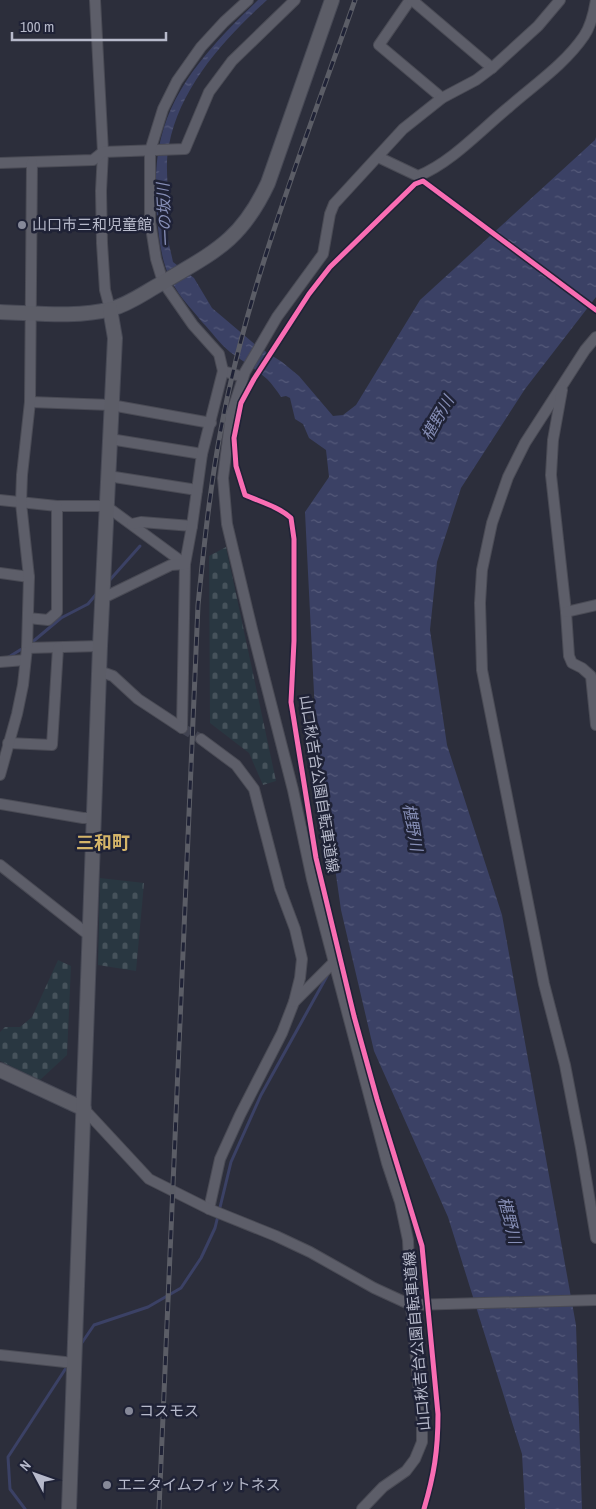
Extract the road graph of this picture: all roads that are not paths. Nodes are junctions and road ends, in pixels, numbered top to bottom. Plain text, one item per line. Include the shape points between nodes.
1 (95, 0) edge
2 (248, 0) edge
3 (295, 0) edge
4 (332, 0) edge
5 (411, 0) edge
6 (560, 0) edge
7 (596, 0) edge
8 (492, 68) junction
9 (442, 98) junction
10 (152, 151) junction
11 (103, 152) junction
12 (378, 156) junction
13 (0, 162) edge
14 (32, 162) junction
15 (165, 281) junction
16 (110, 309) junction
17 (0, 312) edge
18 (31, 313) junction
19 (596, 337) edge
20 (223, 371) junction
21 (244, 374) junction
22 (563, 384) junction
23 (30, 402) junction
24 (112, 405) junction
25 (211, 423) junction
26 (110, 439) junction
27 (202, 454) junction
28 (108, 476) junction
29 (197, 490) junction
30 (0, 500) edge
31 (21, 503) junction
32 (57, 506) junction
33 (106, 506) junction
34 (132, 524) junction
35 (192, 526) junction
36 (185, 564) junction
37 (0, 573) edge
38 (29, 576) junction
39 (104, 598) junction
40 (596, 605) edge
41 (566, 612) junction
42 (28, 618) junction
43 (100, 646) junction
44 (27, 648) junction
45 (58, 648) junction
46 (25, 660) junction
47 (0, 662) edge
48 (99, 671) junction
49 (596, 725) edge
50 (201, 739) tunnel mouth
51 (8, 743) junction
52 (0, 775) edge
53 (0, 804) edge
54 (94, 818) junction
55 (0, 865) edge
56 (90, 936) junction
57 (334, 962) junction
58 (294, 1002) junction
59 (0, 1070) edge
60 (84, 1109) junction
61 (208, 1209) junction
62 (596, 1238) edge
63 (596, 1300) edge
64 (415, 1305) junction
65 (0, 1354) edge
66 (74, 1363) junction
67 (69, 1509) edge
68 (362, 1509) edge

1 - 11 street
2 - 10 street via 201,47 177,81 163,109
3 - 10 street via 232,61 209,92 185,149
4 - 15 street via 258,204 240,229 220,248
5 - 8 street
5 - 9 street via 378,45
6 - 8 street via 538,26
7 - 12 street via 585,35 566,58 451,156 418,176
8 - 9 street
9 - 12 street via 403,129
10 - 11 street
10 - 15 street via 150,221 156,259
11 - 14 street via 93,160
11 - 16 street via 102,243 105,290
12 - 21 street via 334,204 323,254 277,317
13 - 14 street
14 - 18 street
15 - 16 street via 130,302
15 - 20 street via 193,325 219,354
16 - 18 street via 83,313
16 - 24 street via 115,338
17 - 18 street
18 - 23 street
19 - 22 street
20 - 21 street
20 - 25 street
21 - 57 street via 231,415 223,478 227,524
22 - 41 street via 553,440 551,475
22 - 62 street via 508,476 492,523 482,570 482,670 544,984 582,1148
23 - 24 street
23 - 31 street
24 - 25 street
24 - 26 street
25 - 27 street
26 - 27 street
26 - 28 street
27 - 29 street
28 - 29 street
28 - 33 street
29 - 35 street
30 - 31 street
31 - 32 street
31 - 38 street
32 - 33 street
32 - 42 street via 57,612 48,620
33 - 34 street
33 - 39 street
34 - 35 street
34 - 36 street
35 - 36 street
36 - 39 street via 171,565
36 - 48 street via 182,728 138,699 113,676
37 - 38 street
38 - 42 street
39 - 43 street
40 - 41 street
41 - 49 street via 569,656 572,663 591,676
42 - 44 street
43 - 45 street
43 - 48 street
44 - 45 street
44 - 46 street
45 - 51 street via 52,745
46 - 47 street
46 - 51 street via 20,700
48 - 54 street
50 - 58 street via 236,764 254,789 302,959
51 - 52 street
53 - 54 street
54 - 56 street
55 - 56 street
56 - 60 street
57 - 58 street
57 - 64 street via 403,1211
58 - 61 street via 282,1033 223,1151
59 - 60 street
60 - 61 street via 149,1179
60 - 66 street
61 - 64 street via 276,1236 374,1288
63 - 64 street
64 - 68 street via 422,1442 406,1471 383,1486
65 - 66 street
66 - 67 street

